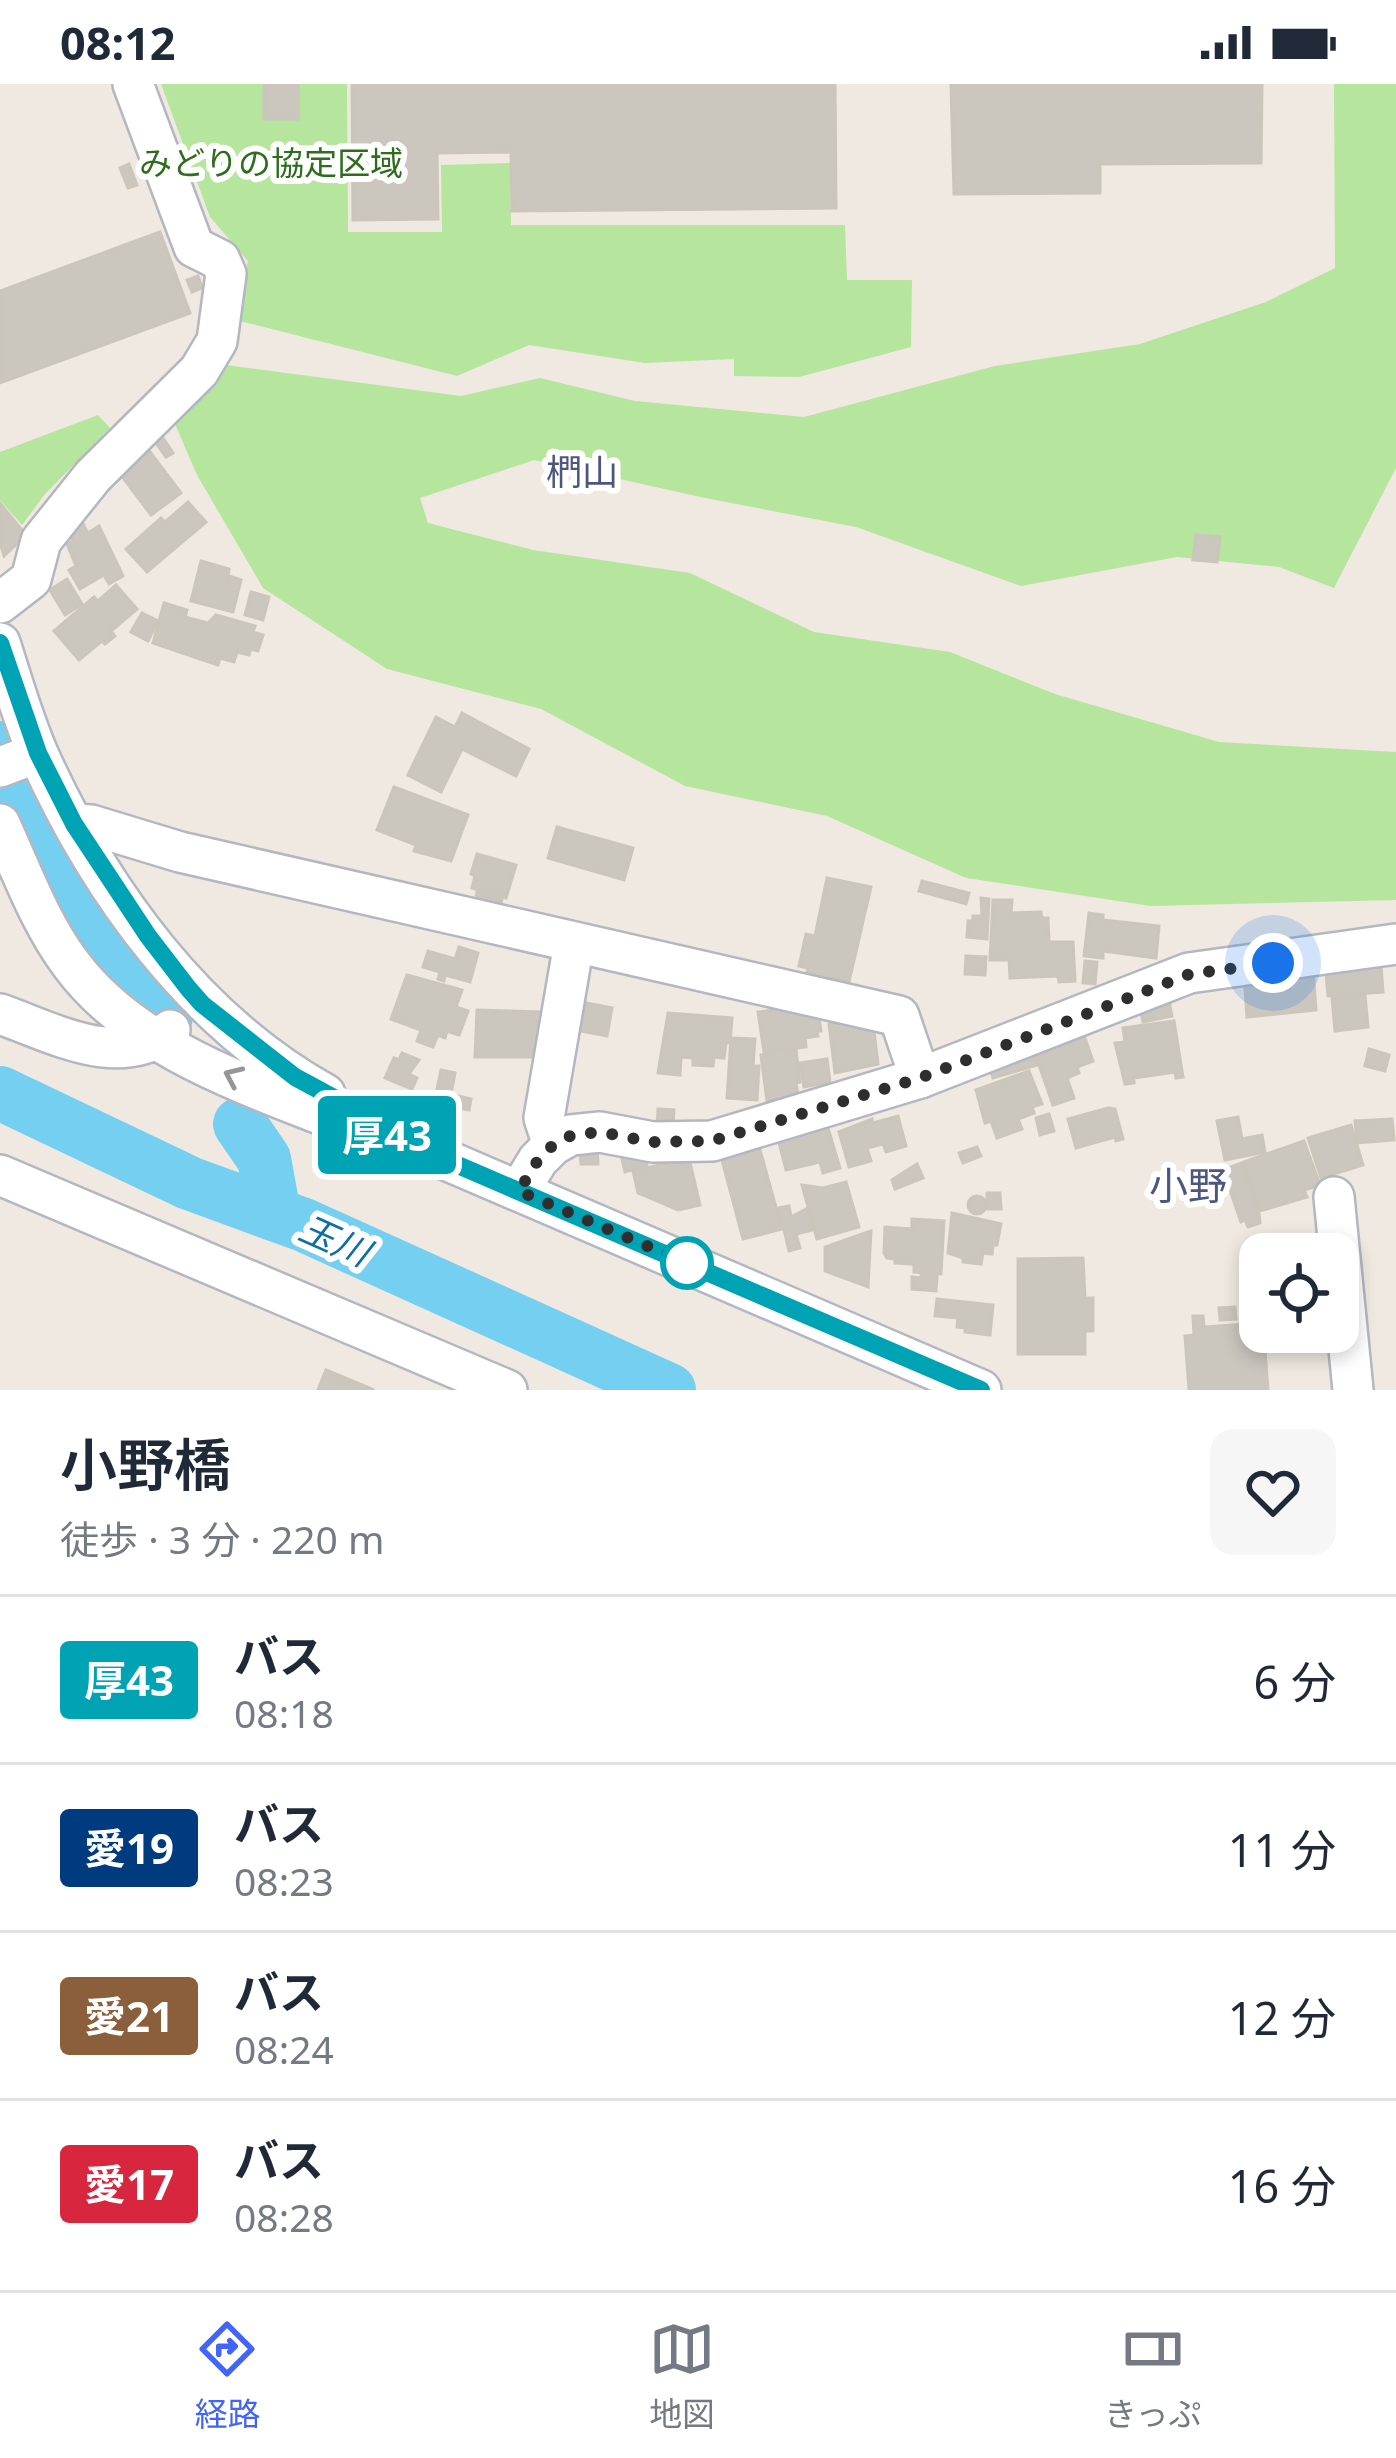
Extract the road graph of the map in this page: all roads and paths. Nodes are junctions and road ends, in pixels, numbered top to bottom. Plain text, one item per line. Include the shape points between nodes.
1 (133, 84) edge
2 (0, 603) edge
3 (0, 643) edge
4 (21, 759) edge
5 (0, 824) edge
6 (74, 824) junction
7 (574, 944) junction
8 (1396, 944) edge
9 (0, 1014) edge
10 (177, 1024) junction
11 (920, 1078) junction
12 (381, 1132) junction
13 (553, 1145) junction
14 (0, 1175) edge
15 (519, 1191) junction
16 (1334, 1197) dead end
17 (507, 1390) edge
18 (981, 1390) edge
19 (1353, 1390) edge

1 - 2 street via 194,247 220,260 226,274 217,341 199,371 93,476 41,541 31,579
3 - 4 street
4 - 6 street
5 - 10 street via 71,965 112,1008
6 - 7 street
6 - 10 street via 148,936
7 - 11 street via 899,1016
7 - 13 street via 544,1118
8 - 11 street via 1190,974
9 - 10 street via 116,1051
10 - 12 street via 295,1077 369,1117
12 -> 10 street via 365,1132
11 - 13 street via 712,1141 600,1132
12 - 15 street
13 - 15 street
14 - 17 street
15 - 18 street
16 - 19 street

